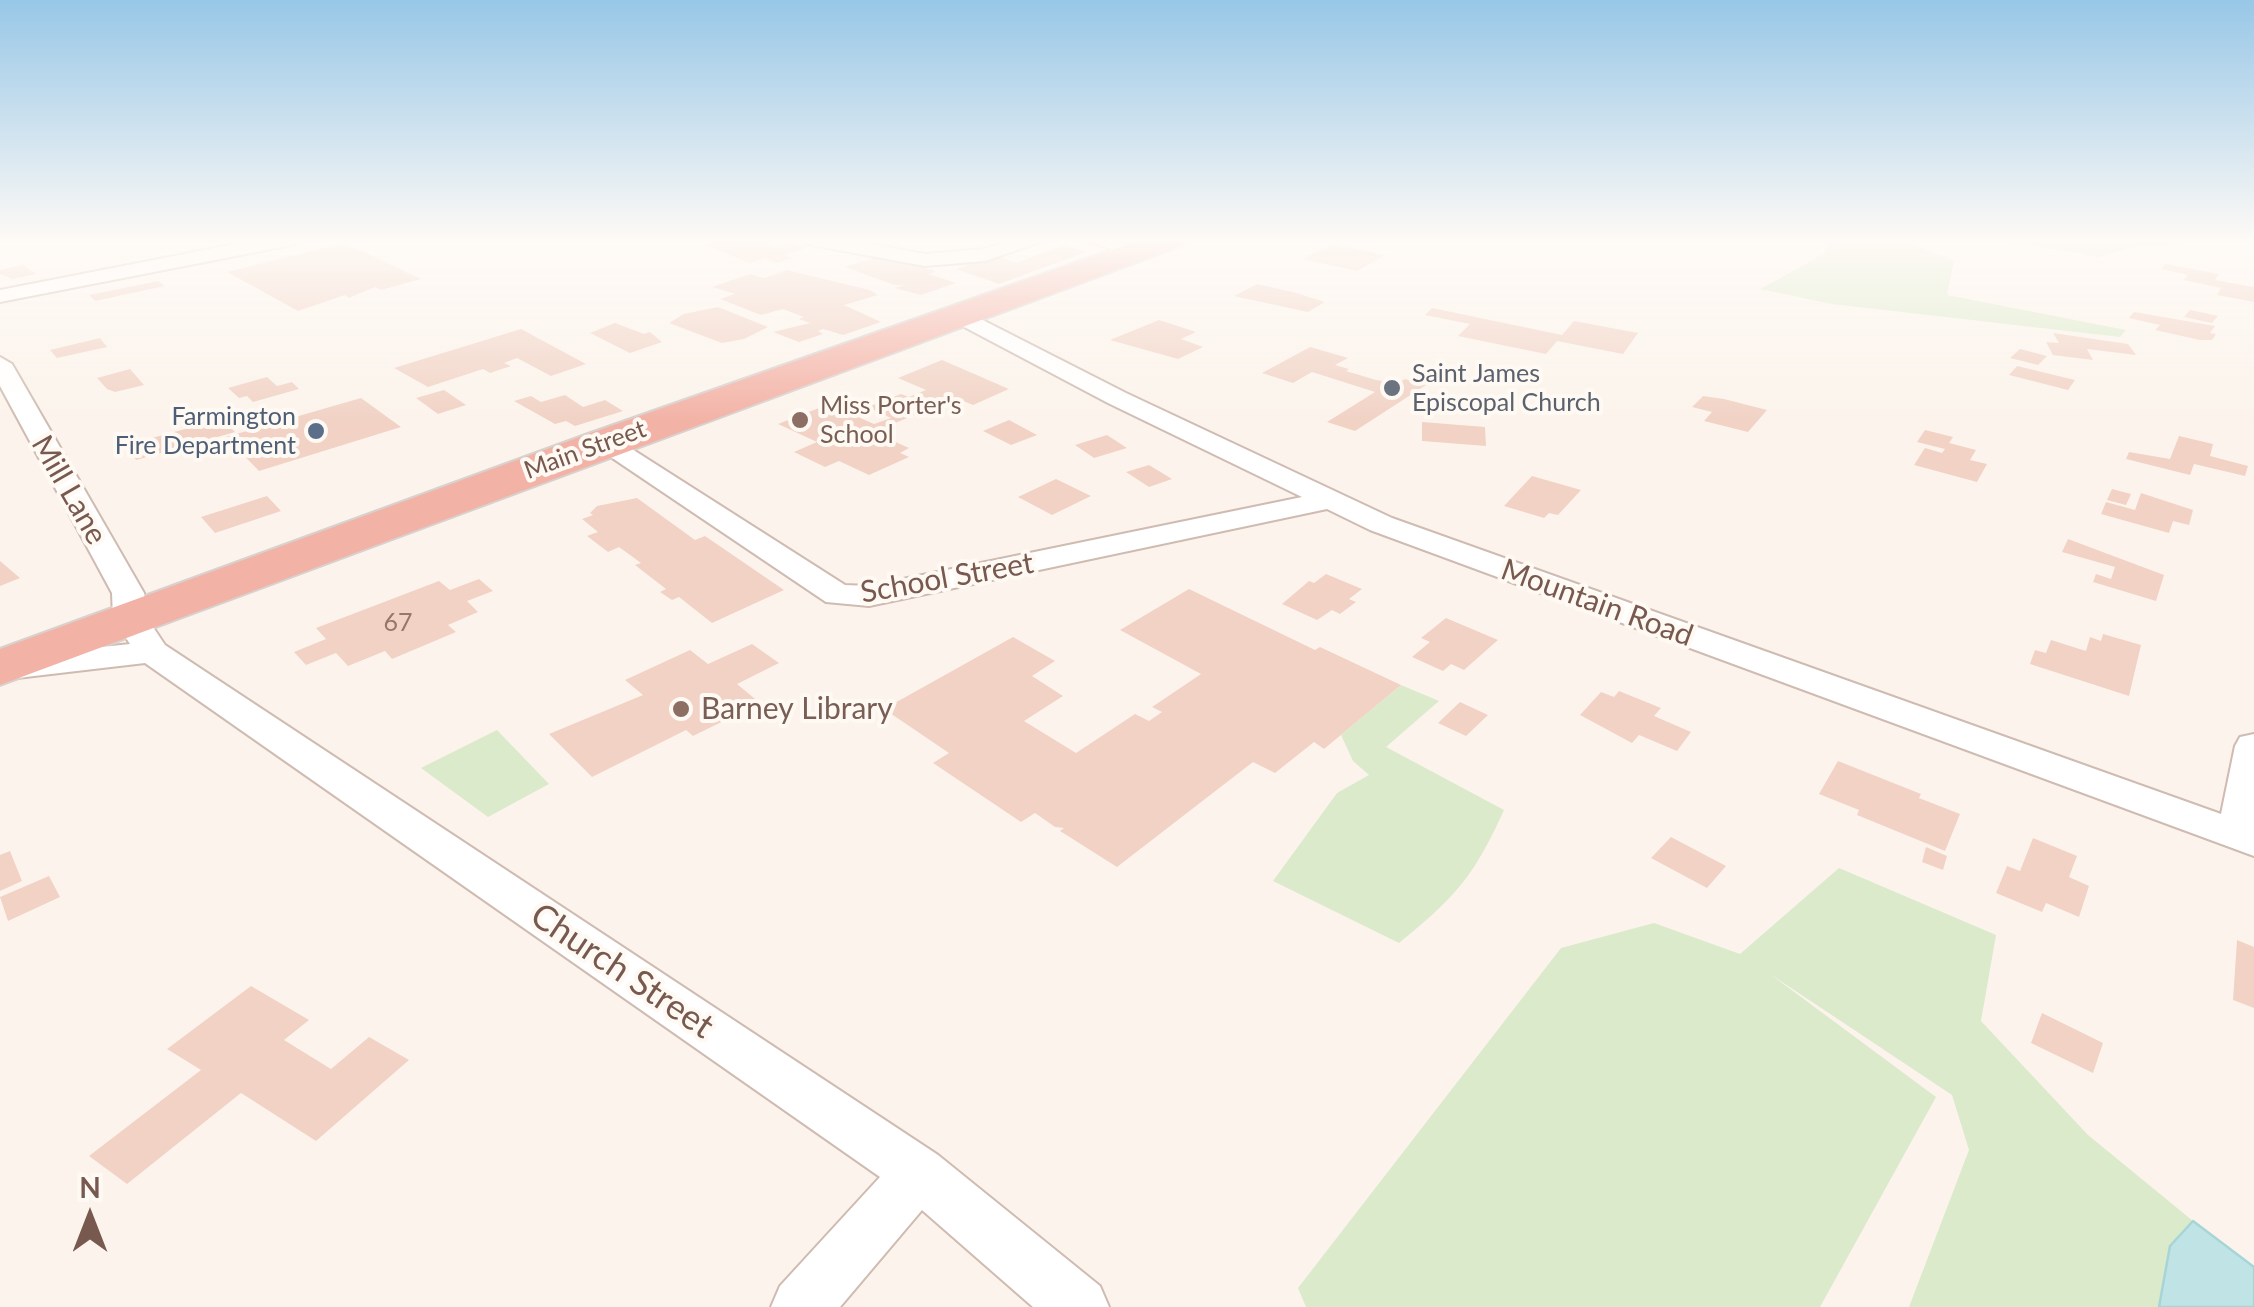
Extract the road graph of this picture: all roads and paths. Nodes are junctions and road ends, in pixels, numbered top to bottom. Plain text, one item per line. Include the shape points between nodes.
1 (1005, 300) edge
2 (961, 316) junction
3 (0, 364) edge
4 (602, 444) junction
5 (1272, 474) junction
6 (1326, 502) junction
7 (1213, 527) junction
8 (141, 635) junction
9 (0, 669) edge
10 (2254, 746) edge
11 (2246, 838) edge
12 (919, 1173) junction
13 (801, 1307) edge
14 (1079, 1307) edge

1 - 2 highway, Main Street
2 - 4 highway, Main Street
2 - 5 street, Mountain Road
3 - 8 street, Mill Lane via 128,593
4 - 7 street, School Street via 838,595 869,596
4 - 8 highway, Main Street
5 - 6 street, Mountain Road
5 - 7 street
6 - 7 street, School Street
6 - 11 street, Mountain Road
8 - 9 highway, Main Street
8 - 12 street, Church Street
10 - 11 street
12 - 13 street
12 - 14 street, Church Street

